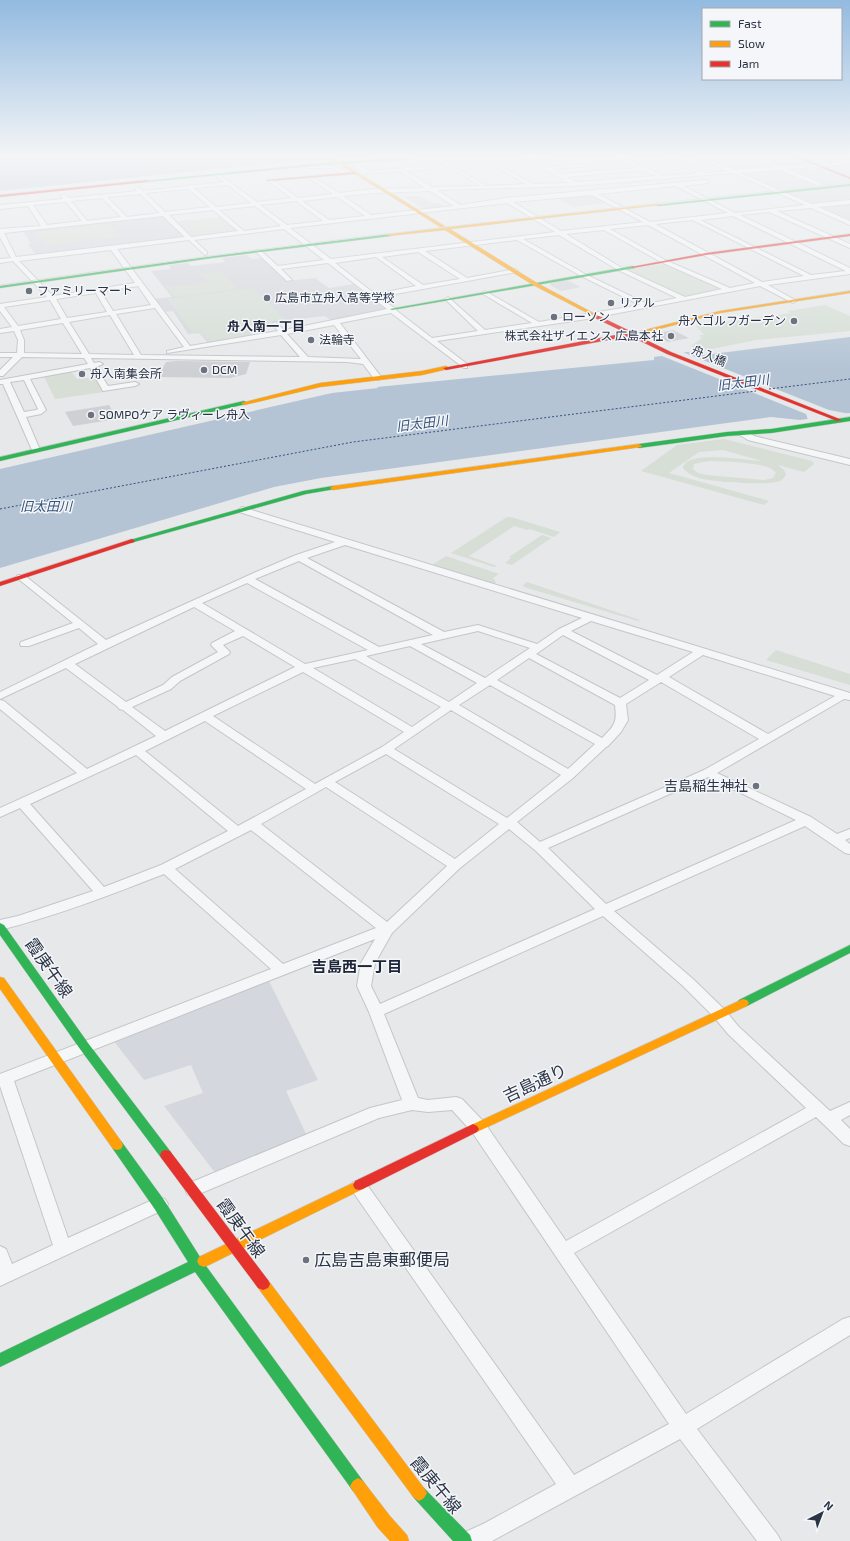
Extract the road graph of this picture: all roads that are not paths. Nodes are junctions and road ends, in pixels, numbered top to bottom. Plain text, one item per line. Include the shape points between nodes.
1 (38, 228) edge
2 (179, 228) edge
3 (237, 228) edge
4 (277, 228) edge
5 (286, 228) edge
6 (426, 228) edge
7 (444, 228) edge
8 (552, 228) edge
9 (604, 228) joint
10 (656, 228) edge
11 (711, 228) edge
12 (764, 228) edge
13 (809, 228) edge
14 (0, 232) edge
15 (242, 232) junction
16 (560, 233) junction
17 (850, 235) edge
18 (190, 238) junction
19 (517, 238) junction
20 (831, 238) junction
21 (794, 242) junction
22 (306, 243) junction
23 (470, 244) junction
24 (850, 246) edge
25 (114, 248) junction
26 (751, 248) junction
27 (420, 250) junction
28 (258, 251) junction
29 (205, 253) junction
30 (706, 254) junction
31 (376, 256) junction
32 (14, 259) junction
33 (0, 261) edge
34 (330, 261) junction
35 (663, 261) junction
36 (126, 265) junction
37 (276, 268) junction
38 (620, 269) junction
39 (515, 271) junction
40 (850, 271) edge
41 (583, 276) junction
42 (810, 277) junction
43 (33, 279) junction
44 (465, 279) junction
45 (289, 280) dead end
46 (0, 282) edge
47 (141, 284) junction
48 (536, 284) junction
49 (761, 284) junction
50 (0, 287) edge
51 (421, 287) junction
52 (97, 290) junction
53 (729, 290) junction
54 (850, 292) edge
55 (485, 293) junction
56 (373, 296) junction
57 (52, 298) junction
58 (448, 299) junction
59 (685, 299) junction
60 (792, 301) junction
61 (0, 306) edge
62 (155, 306) junction
63 (647, 306) junction
64 (393, 310) junction
65 (111, 313) junction
66 (595, 315) junction
67 (66, 320) junction
68 (335, 322) junction
69 (275, 324) dead end
70 (538, 324) junction
71 (16, 328) junction
72 (0, 331) edge
73 (283, 332) junction
74 (483, 332) junction
75 (631, 334) junction
76 (432, 340) junction
77 (188, 348) junction
78 (0, 355) edge
79 (20, 355) junction
80 (86, 355) junction
81 (139, 357) junction
82 (149, 357) junction
83 (304, 359) junction
84 (365, 362) junction
85 (92, 365) junction
86 (464, 366) junction
87 (0, 374) edge
88 (26, 377) junction
89 (378, 378) junction
90 (3, 381) edge
91 (135, 384) dead end
92 (21, 415) junction
93 (845, 420) edge
94 (850, 424) edge
95 (743, 433) junction
96 (36, 450) junction
97 (0, 458) edge
98 (850, 462) edge
99 (242, 510) junction
100 (343, 542) junction
101 (299, 557) junction
102 (20, 577) junction
103 (248, 579) junction
104 (0, 584) edge
105 (195, 603) junction
106 (589, 618) junction
107 (80, 624) junction
108 (244, 631) junction
109 (563, 631) junction
110 (443, 636) junction
111 (411, 643) junction
112 (25, 644) dead end
113 (105, 644) junction
114 (378, 651) junction
115 (533, 651) junction
116 (700, 652) junction
117 (358, 656) junction
118 (67, 664) junction
119 (304, 666) junction
120 (658, 678) junction
121 (487, 681) junction
122 (846, 695) edge
123 (0, 696) edge
124 (0, 703) edge
125 (620, 703) junction
126 (451, 706) junction
127 (123, 707) junction
128 (205, 716) junction
129 (412, 732) junction
130 (164, 736) junction
131 (768, 739) junction
132 (604, 744) junction
133 (386, 749) junction
134 (137, 750) junction
135 (708, 773) junction
136 (86, 774) junction
137 (569, 775) junction
138 (326, 782) junction
139 (315, 789) junction
140 (22, 803) junction
141 (0, 813) edge
142 (806, 820) junction
143 (507, 823) junction
144 (252, 824) junction
145 (236, 831) junction
146 (850, 833) edge
147 (836, 839) junction
148 (539, 847) junction
149 (850, 850) edge
150 (455, 865) junction
151 (166, 868) junction
152 (102, 893) junction
153 (604, 910) junction
154 (0, 926) edge
155 (387, 930) junction
156 (850, 949) edge
157 (282, 971) junction
158 (0, 981) edge
159 (376, 1012) junction
160 (721, 1014) junction
161 (84, 1046) junction
162 (56, 1058) junction
163 (2, 1079) edge
164 (412, 1104) junction
165 (850, 1108) edge
166 (824, 1114) junction
167 (478, 1127) junction
168 (850, 1139) edge
169 (359, 1187) junction
170 (193, 1189) junction
171 (159, 1204) junction
172 (234, 1246) junction
173 (63, 1250) junction
174 (563, 1251) junction
175 (0, 1254) edge
176 (197, 1264) junction
177 (3, 1277) edge
178 (850, 1326) edge
179 (0, 1360) edge
180 (683, 1427) junction
181 (570, 1486) junction
182 (401, 1541) edge
183 (464, 1541) edge
184 (468, 1541) edge
185 (770, 1541) edge

1 - 14 street
2 - 18 street
3 - 15 street
4 - 15 street
5 - 22 street
6 - 22 street
7 - 23 street, 舟入橋
8 - 16 street
9 - 16 street
9 - 35 street
10 - 30 street
11 - 26 street
12 - 21 street
13 - 20 street
14 - 32 street
15 - 18 street
16 - 19 street
16 - 38 street
17 - 20 street
18 - 25 street
18 - 29 street
19 - 23 street
19 - 41 street
20 - 21 street
20 - 24 street
21 - 26 street
21 - 40 street
22 - 28 street
22 - 29 street
22 - 34 street
23 - 27 street
23 - 39 street, 舟入橋
25 - 32 street
25 - 36 street
26 - 30 street
26 - 42 street
27 - 31 street
27 - 44 street
28 - 36 street
28 - 37 street
29 - 36 street
30 - 35 street
30 - 49 street
31 - 34 street
31 - 51 street
32 - 33 street
32 - 43 street
34 - 37 street
34 - 56 street
35 - 38 street
35 - 53 street
36 - 43 street
36 - 47 street
37 - 45 street
38 - 41 street
38 - 59 street
39 - 44 street
39 - 48 street, 舟入橋
40 - 42 street
41 - 48 street
41 - 63 street
42 - 49 street
43 - 46 street
43 - 50 street
43 - 57 street
44 - 51 street
47 - 52 street
47 - 62 street
48 - 55 street
48 - 66 street, 舟入橋
49 - 53 street
49 - 60 street
51 - 56 street
52 - 57 street
52 - 65 street
53 - 59 street
54 - 60 street
55 - 58 street
55 - 70 street
56 - 64 street
57 - 61 street
57 - 67 street
58 - 64 street
58 - 74 street
59 - 63 street
60 - 75 street via 720,312
61 - 71 street
62 - 65 street
62 - 77 street
63 - 66 street
64 - 68 street
64 - 76 street
65 - 67 street
65 - 81 street
66 - 70 street
66 - 75 street, 舟入橋
67 - 71 street
67 - 80 street
68 - 73 street
68 - 84 street
69 - 73 street
70 - 74 street
71 - 72 street
71 - 79 street via 21,340
73 - 77 street
73 - 83 street
74 - 76 street
75 - 86 street
75 - 93 street, 舟入橋 via 668,353 830,417
76 - 86 street
77 - 82 street
78 - 79 street
79 - 80 street
79 - 87 street
80 - 81 street
80 - 85 street
81 - 82 street
81 - 85 street
82 - 83 street
83 - 84 street
84 - 89 street
85 - 88 street
85 - 91 street via 106,389
86 - 89 street
88 - 90 street
88 - 92 street via 42,410
89 - 96 street via 320,385
90 - 92 street
92 - 96 street
93 - 94 street, 舟入橋
93 - 95 street
95 - 98 street via 751,438
95 - 99 street via 326,488
96 - 97 street
99 - 100 street
99 - 102 street
100 - 101 street
100 - 106 street
101 - 103 street
101 - 110 street
102 - 104 street
102 - 107 street
103 - 105 street
103 - 114 street
105 - 108 street
105 - 113 street
106 - 109 street
106 - 116 street
107 - 112 street
107 - 113 street
108 - 119 street
108 - 127 street via 216,645 226,652 176,679 167,687
109 - 115 street
109 - 120 street
110 - 111 street
110 - 115 street via 478,628
111 - 114 street
111 - 121 street
113 - 118 street
114 - 117 street
115 - 121 street
115 - 125 street
116 - 120 street
116 - 122 street
117 - 119 street
117 - 126 street
118 - 123 street
118 - 127 street
119 - 128 street
119 - 129 street
120 - 125 street
120 - 131 street
121 - 126 street
121 - 132 street
122 - 131 street
124 - 136 street
125 - 132 street via 622,720 618,730
126 - 129 street
126 - 137 street
127 - 130 street
128 - 130 street
128 - 139 street
129 - 133 street
130 - 134 street
131 - 135 street
132 - 137 street
133 - 138 street
133 - 143 street
134 - 136 street
134 - 145 street
135 - 142 street
135 - 148 street
136 - 140 street
137 - 143 street
138 - 139 street
138 - 150 street
139 - 144 street
140 - 141 street
140 - 152 street
142 - 147 street
142 - 153 street
143 - 148 street via 514,825
143 - 150 street
144 - 145 street
144 - 155 street
145 - 151 street
146 - 147 street
147 - 149 street
148 - 153 street
150 - 155 street
151 - 152 street
151 - 157 street
152 - 154 street
153 - 159 street
153 - 160 street
154 - 161 street, 霞庚午線
155 - 157 street
155 - 159 street via 368,963 364,986
156 - 160 street, 吉島通り
157 - 161 street
158 - 162 street
159 - 164 street
160 - 166 street via 733,1030
160 - 167 street, 吉島通り
161 - 162 street
161 - 170 street, 霞庚午線
162 - 163 street
162 - 171 street
163 - 173 street
164 - 167 street via 428,1106 456,1103
164 - 170 street via 376,1112
165 - 166 street
166 - 168 street
166 - 174 street
167 - 169 street, 吉島通り
167 - 174 street
169 - 172 street, 吉島通り
169 - 181 street
170 - 172 street, 霞庚午線
171 - 173 street
171 - 176 street
172 - 176 street, 吉島通り
172 - 183 street, 霞庚午線 via 420,1494
173 - 177 street
174 - 180 street
175 - 177 street
176 - 179 street, 吉島通り
176 - 182 street via 384,1522
178 - 180 street
180 - 181 street
180 - 185 street
181 - 184 street

